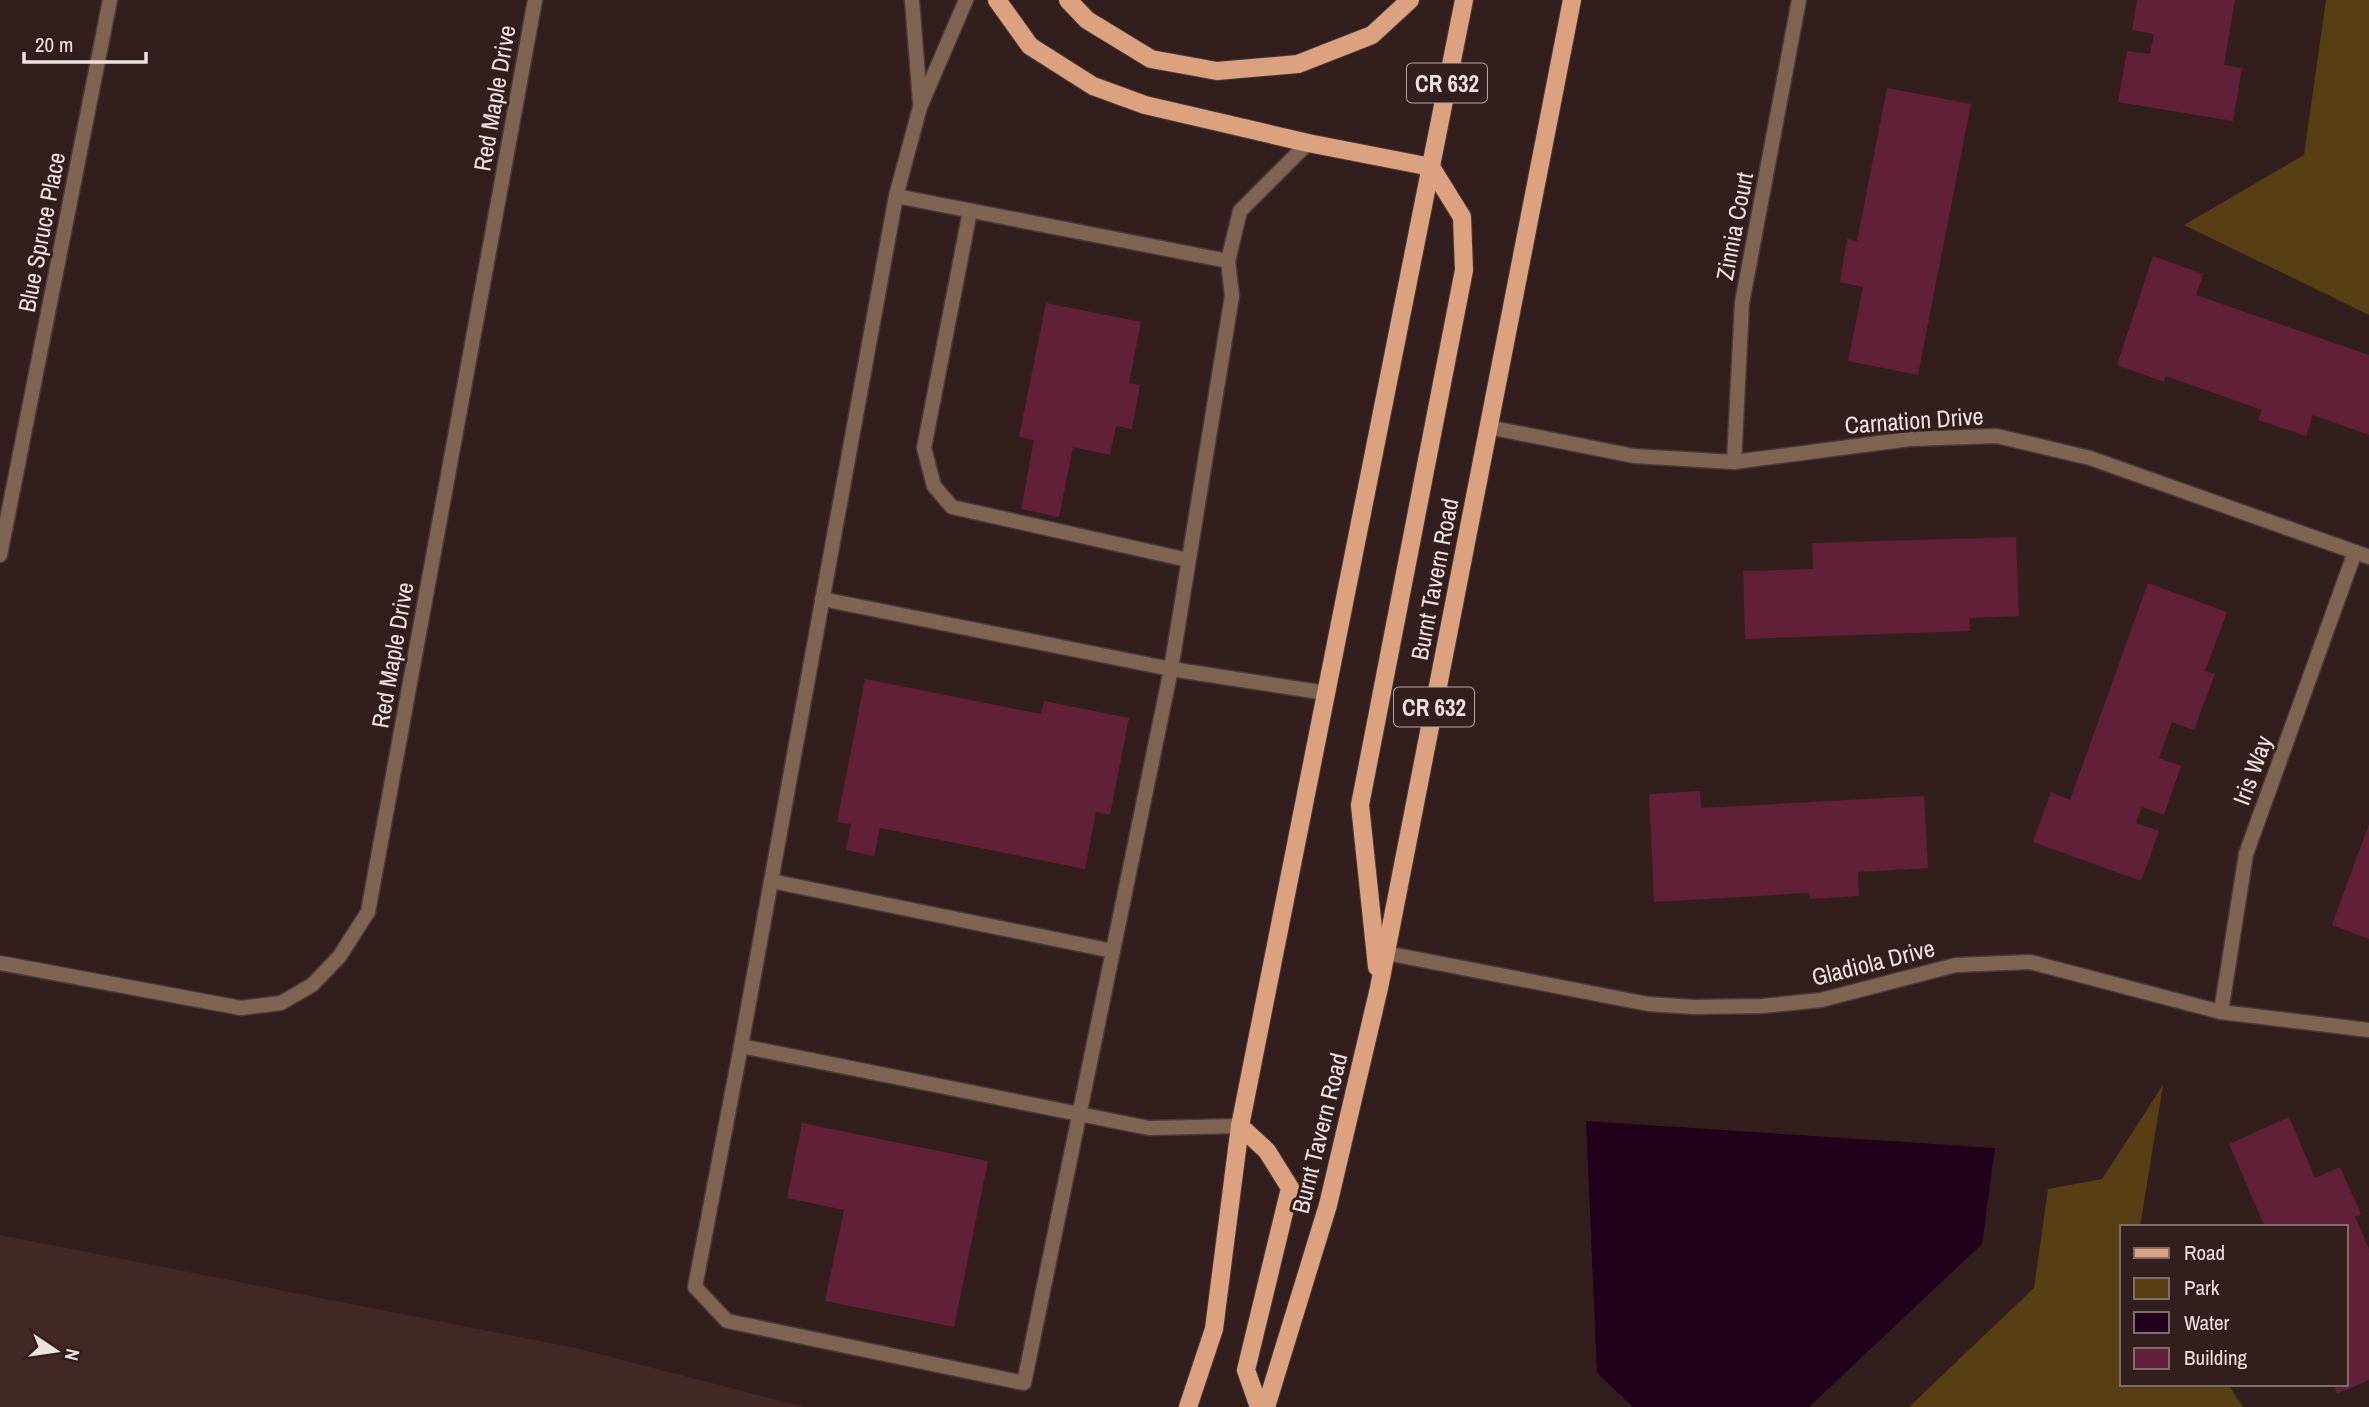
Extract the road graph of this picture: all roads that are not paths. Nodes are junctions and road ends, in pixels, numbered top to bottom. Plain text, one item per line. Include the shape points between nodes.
1 (110, 0) edge
2 (535, 0) edge
3 (912, 0) edge
4 (966, 0) edge
5 (997, 0) edge
6 (1068, 0) edge
7 (1410, 0) edge
8 (1464, 0) edge
9 (1572, 0) edge
10 (1799, 0) edge
11 (920, 107) junction
12 (1308, 143) junction
13 (1431, 167) junction
14 (896, 196) junction
15 (970, 211) junction
16 (1228, 261) junction
17 (1488, 427) junction
18 (1734, 462) junction
19 (2362, 554) edge
20 (0, 555) edge
21 (1188, 560) junction
22 (822, 599) junction
23 (1171, 669) junction
24 (1326, 693) junction
25 (771, 881) junction
26 (1113, 951) junction
27 (1386, 953) junction
28 (0, 963) edge
29 (1379, 988) junction
30 (2221, 1012) junction
31 (2369, 1030) edge
32 (741, 1046) junction
33 (1080, 1114) junction
34 (1240, 1126) junction
35 (1188, 1407) edge
36 (1259, 1407) edge
37 (1266, 1407) edge

1 - 20 street, Blue Spruce Place
2 - 28 street, Red Maple Drive via 368,912 338,957 312,985 281,1003 241,1008
3 - 11 street
4 - 11 street
5 - 12 main road via 1030,46 1093,86 1145,105
6 - 7 main road via 1087,20 1151,59 1217,71 1298,64 1372,35
8 - 13 main road, CR 632
9 - 17 main road, Burnt Tavern Road / CR 632
10 - 18 street, Zinnia Court via 1742,303
11 - 14 street
12 - 13 main road
12 - 16 street via 1240,211
13 - 24 main road, CR 632
13 - 29 main road via 1462,217 1464,270 1360,805
14 - 15 street
14 - 22 street
15 - 16 street
15 - 21 street via 924,448 934,486 952,507
16 - 21 street via 1232,296
17 - 18 street, Carnation Drive via 1633,456
17 - 27 main road, Burnt Tavern Road / CR 632
18 - 19 street, Carnation Drive via 1910,439 1997,436 2090,458
19 - 30 street, Iris Way via 2246,854
21 - 23 street
22 - 23 street
22 - 25 street
23 - 24 street
23 - 26 street
24 - 34 main road, CR 632
25 - 26 street
25 - 32 street
26 - 33 street
27 - 29 main road, Burnt Tavern Road / CR 632
27 - 30 street, Gladiola Drive via 1648,1004 1694,1007 1821,1000 1955,965 2030,962
29 - 37 main road, Burnt Tavern Road / CR 632 via 1328,1205
30 - 31 street, Gladiola Drive
32 - 33 street
32 - 33 street via 695,1287 727,1321 1024,1383
33 - 34 street via 1149,1128
34 - 35 main road, CR 632 via 1214,1329
34 - 36 main road via 1267,1151 1290,1188 1246,1370

